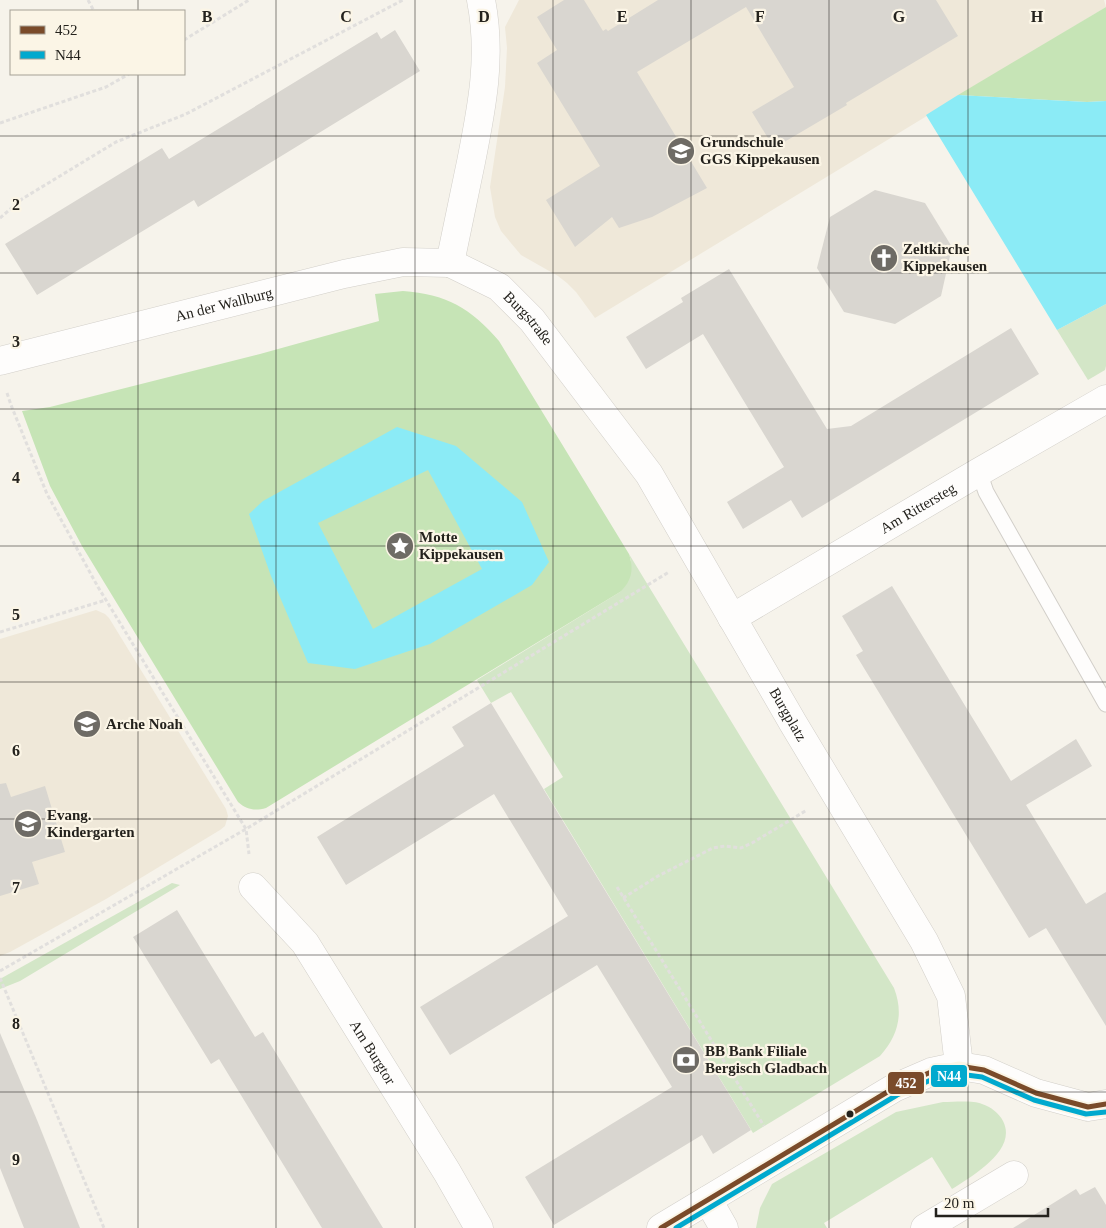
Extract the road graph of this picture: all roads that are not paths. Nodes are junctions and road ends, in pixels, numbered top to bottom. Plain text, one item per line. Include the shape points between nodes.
1 (481, 0) edge
2 (450, 263) junction
3 (0, 361) edge
4 (1106, 399) edge
5 (978, 472) junction
6 (732, 618) junction
7 (1106, 704) edge
8 (253, 887) road end
9 (959, 1066) junction
10 (1106, 1104) edge
11 (1014, 1175) dead end
12 (708, 1200) junction
13 (479, 1228) edge
14 (661, 1228) edge
15 (724, 1228) edge
16 (925, 1228) edge

1 - 2 street via 487,64 481,110
2 - 3 street, An der Wallburg via 404,262 344,274
2 - 6 street, Burgstraße via 499,287 532,320 649,474
4 - 5 street, Am Rittersteg
5 - 6 street, Am Rittersteg
5 - 7 lane via 986,492
6 - 9 street, Burgplatz via 924,941 951,996
8 - 13 street, Am Burgtor via 305,943
9 - 10 street via 984,1070 1036,1093 1071,1103 1088,1107
9 - 12 street via 931,1072 894,1088
11 - 16 street
12 - 14 street
12 - 15 street

